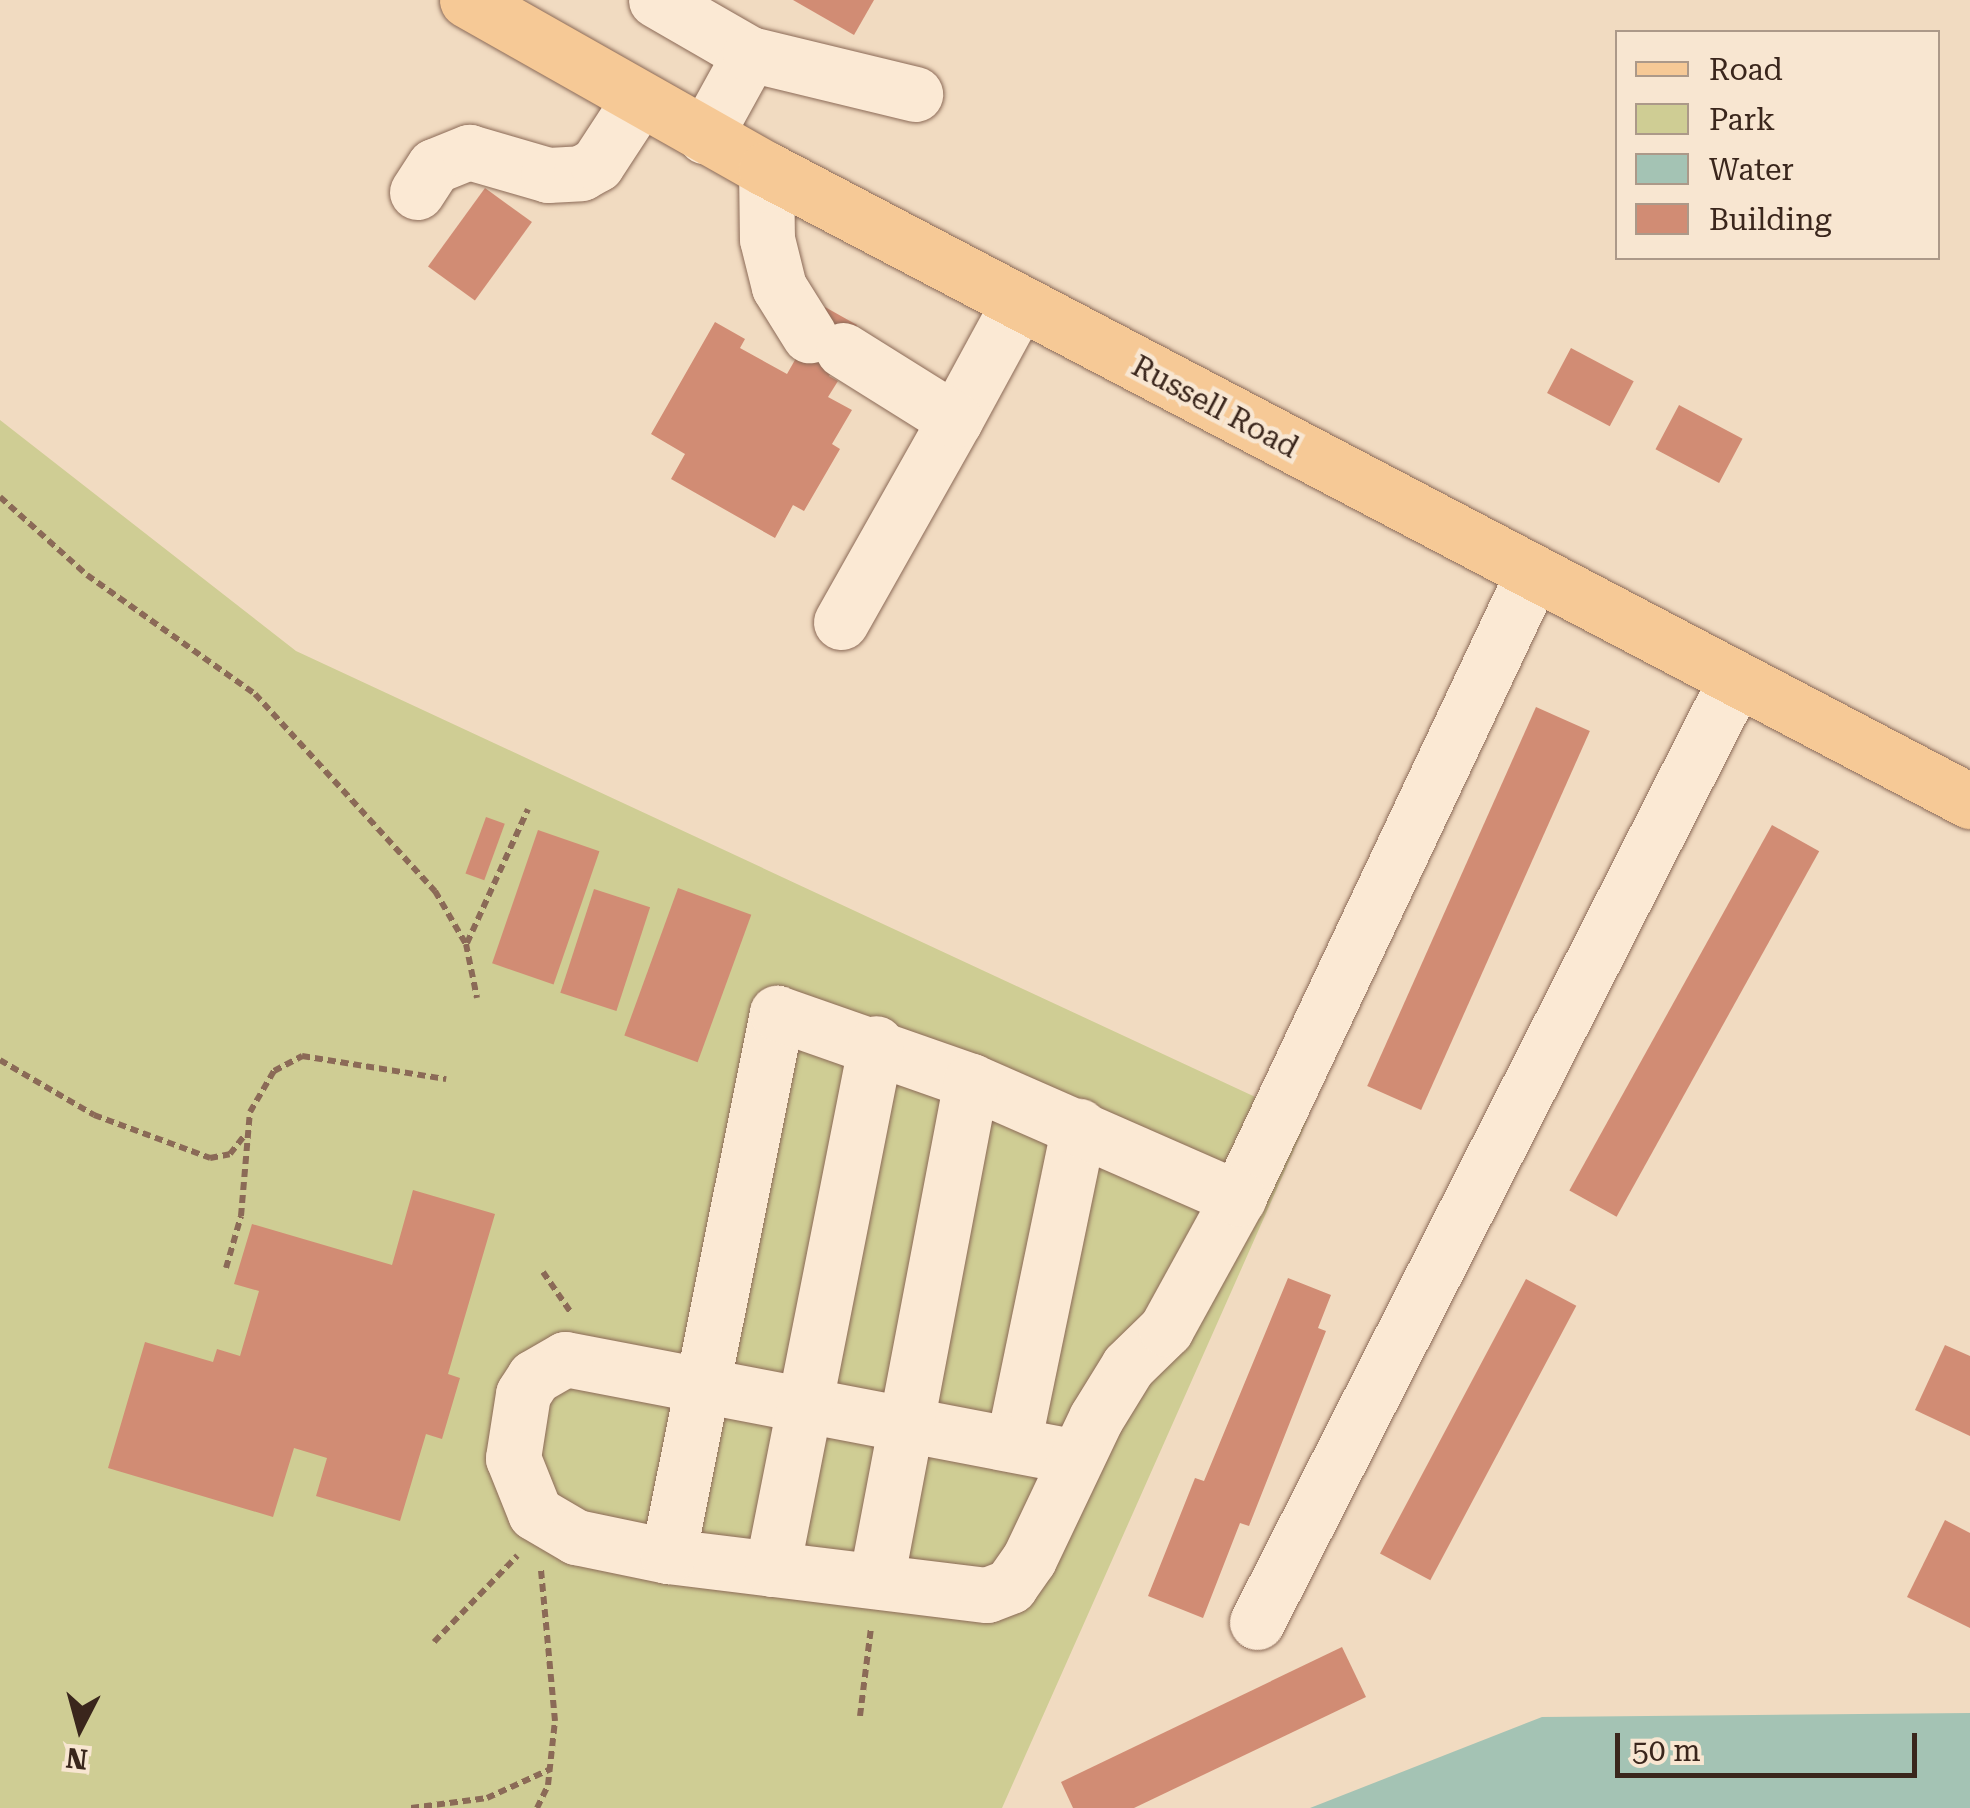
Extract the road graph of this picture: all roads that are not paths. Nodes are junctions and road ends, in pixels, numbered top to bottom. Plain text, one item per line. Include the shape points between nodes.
1 (656, 0) edge
2 (488, 5) edge
3 (750, 54) junction
4 (915, 94) dead end
5 (638, 101) junction
6 (704, 136) junction
7 (766, 170) junction
8 (417, 192) dead end
9 (1018, 304) junction
10 (955, 420) junction
11 (1533, 573) junction
12 (842, 622) dead end
13 (1736, 678) junction
14 (1970, 801) edge
15 (876, 1043) junction
16 (972, 1081) junction
17 (1080, 1126) junction
18 (1238, 1198) junction
19 (703, 1382) junction
20 (804, 1402) junction
21 (906, 1423) junction
22 (1014, 1444) junction
23 (1077, 1457) junction
24 (668, 1556) junction
25 (772, 1569) junction
26 (876, 1582) junction
27 (1257, 1622) dead end

1 - 3 lane
2 - 5 main road, Russell Road
3 - 4 lane
3 - 6 lane
5 - 6 main road, Russell Road
5 - 8 lane via 604,154 581,173 548,175 470,152 434,166
6 - 7 main road, Russell Road
7 - 9 main road, Russell Road
7 - 10 lane via 767,239 779,287 826,343
9 - 10 lane
9 - 11 main road, Russell Road
10 - 12 lane
11 - 13 main road, Russell Road
11 - 18 lane
13 - 14 main road, Russell Road
13 - 27 lane
15 - 16 lane
15 - 19 lane via 777,1013
15 - 20 lane
16 - 17 lane
16 - 21 lane
17 - 18 lane
17 - 22 lane
18 - 23 lane via 1166,1328 1128,1366
19 - 20 lane
19 - 24 lane
19 - 24 lane via 565,1359 534,1376 519,1408 513,1458 524,1496 553,1525
20 - 21 lane
20 - 25 lane
21 - 22 lane
21 - 26 lane
22 - 23 lane
23 - 26 lane via 1010,1586 986,1595
24 - 25 lane
25 - 26 lane

